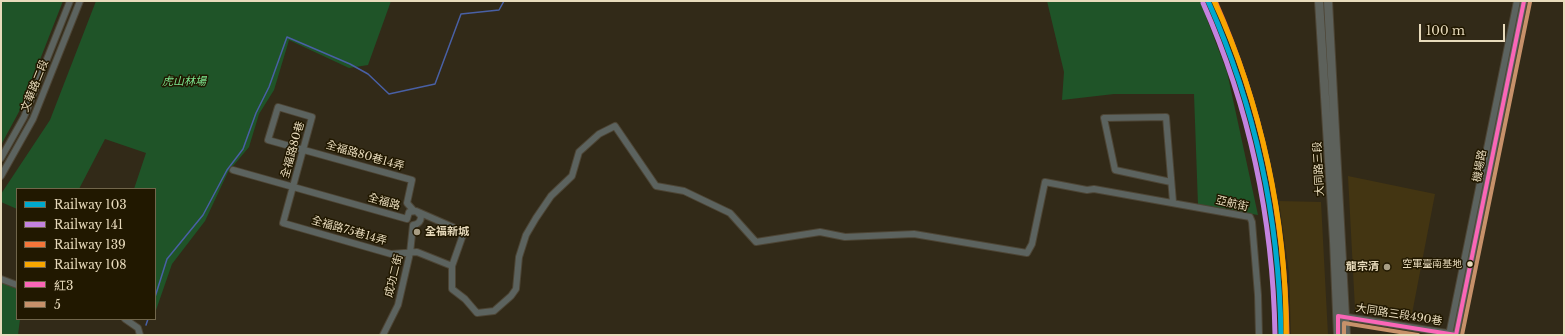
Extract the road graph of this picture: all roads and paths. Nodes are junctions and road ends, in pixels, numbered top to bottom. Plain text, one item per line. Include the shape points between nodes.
1 (70, 1) edge
2 (80, 1) edge
3 (1319, 1) edge
4 (1328, 1) edge
5 (1517, 1) edge
6 (1524, 1) edge
7 (303, 150) junction
8 (1, 158) edge
9 (233, 170) dead end
10 (1, 176) edge
11 (1171, 182) junction
12 (293, 187) junction
13 (1173, 202) junction
14 (415, 211) junction
15 (407, 219) junction
16 (416, 224) junction
17 (410, 253) junction
18 (452, 266) junction
19 (1, 279) edge
20 (16, 285) edge
21 (1342, 317) junction
22 (126, 320) edge
23 (1449, 334) edge
24 (140, 335) edge
25 (383, 335) edge
26 (1259, 335) edge
27 (1338, 335) edge
28 (1346, 335) edge
29 (1456, 335) edge

1 - 8 street, 文華路二段 via 24,117
2 - 10 street, 文華路二段 via 33,119
3 - 21 main road, 大同路三段
4 - 21 main road, 大同路三段
5 - 23 street, 機場路
6 - 29 street, 機場路
7 - 7 street, 全福路80巷 via 312,117 278,107 268,140
7 - 12 street, 全福路80巷
7 - 14 street, 全福路80巷14弄 via 412,180 407,203
9 - 12 street, 全福路
11 - 11 street via 1115,170 1104,118 1166,117
11 - 13 street
12 - 15 street, 全福路
12 - 17 street, 全福路75巷14弄 via 283,224 391,254
13 - 18 street, 亞航街 via 1045,182 1032,244 1027,253 914,234 845,237 820,232 756,242 730,213 684,191 656,186 616,126 598,134 579,152 572,176 550,196 526,235 519,257 516,289 494,311 477,313 452,289
13 - 26 street, 亞航街 via 1252,219
14 - 15 street, 全福路 via 409,212
14 - 16 street via 421,216
14 - 18 street via 464,232
15 - 16 street via 409,223
16 - 17 street, 成功二街
17 - 18 street, 全福路75巷14弄 via 417,252
17 - 25 street, 成功二街 via 398,305
19 - 20 street
21 - 23 street, 大同路三段490巷
21 - 27 main road, 大同路三段
21 - 28 main road, 大同路三段
22 - 24 street via 138,328
23 - 29 street, 大同路三段490巷

